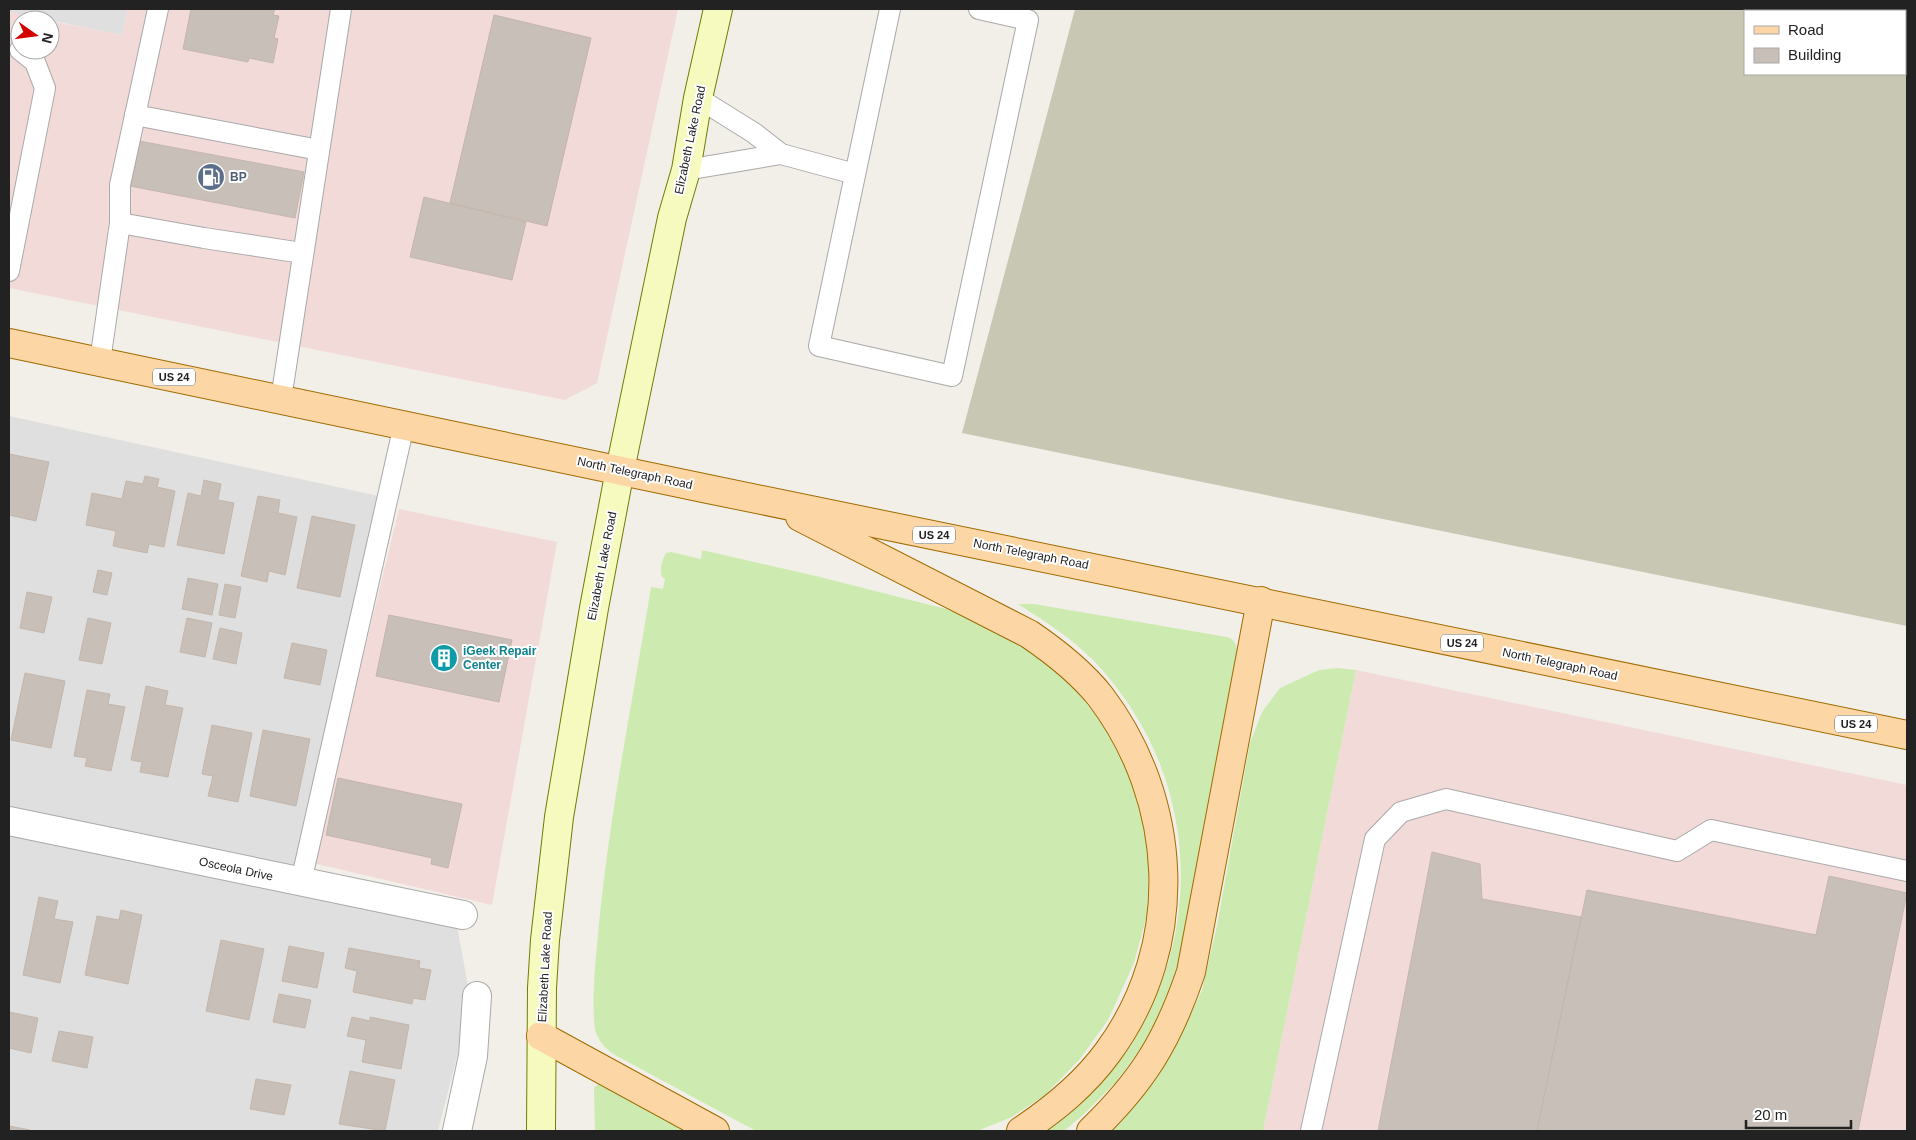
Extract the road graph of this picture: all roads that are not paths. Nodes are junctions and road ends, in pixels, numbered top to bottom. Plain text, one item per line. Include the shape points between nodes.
1 (158, 9) edge
2 (341, 9) edge
3 (718, 9) edge
4 (890, 9) edge
5 (979, 9) edge
6 (32, 60) edge
7 (698, 98) junction
8 (135, 115) junction
9 (319, 150) junction
10 (782, 154) junction
11 (686, 170) junction
12 (855, 174) junction
13 (120, 223) junction
14 (302, 252) junction
15 (9, 271) edge
16 (9, 342) edge
17 (100, 361) junction
18 (281, 400) junction
19 (404, 425) junction
20 (620, 470) junction
21 (770, 501) junction
22 (1261, 601) junction
23 (1907, 735) edge
24 (9, 821) edge
25 (1907, 871) edge
26 (301, 882) junction
27 (463, 915) dead end
28 (477, 996) dead end
29 (541, 1036) junction
30 (457, 1131) edge
31 (541, 1131) edge
32 (715, 1131) edge
33 (1021, 1131) edge
34 (1091, 1131) edge
35 (1311, 1131) edge

1 - 8 lane
2 - 9 lane
3 - 7 main road, Elizabeth Lake Road
4 - 12 lane
5 - 12 lane via 1028,20 952,376 819,346
6 - 15 lane via 45,88
7 - 10 lane
7 - 11 main road, Elizabeth Lake Road
8 - 9 lane
8 - 13 lane via 120,185
9 - 14 lane
10 - 11 lane
10 - 12 lane
11 - 20 main road, Elizabeth Lake Road via 672,218
13 - 14 lane
13 - 17 lane
14 - 18 lane
16 - 17 main road, North Telegraph Road / US 24
17 - 18 main road, North Telegraph Road / US 24
18 - 19 main road, North Telegraph Road / US 24
19 - 20 main road, North Telegraph Road / US 24
19 - 26 lane
20 - 21 main road, North Telegraph Road / US 24
20 - 29 main road, Elizabeth Lake Road via 559,817 545,940
21 - 22 main road, North Telegraph Road / US 24
21 - 33 main road via 1028,634 1060,655 1099,695 1140,763 1156,812 1164,875 1161,916 1148,974 1137,1002 1108,1052 1072,1093
22 - 23 main road, North Telegraph Road / US 24
22 - 34 main road via 1191,972 1158,1050 1116,1107
24 - 26 street, Osceola Drive
25 - 35 lane via 1711,830 1677,851 1446,799 1401,812 1375,839
26 - 27 street, Osceola Drive
28 - 30 street via 473,1056
29 - 31 main road, Elizabeth Lake Road
29 - 32 main road

